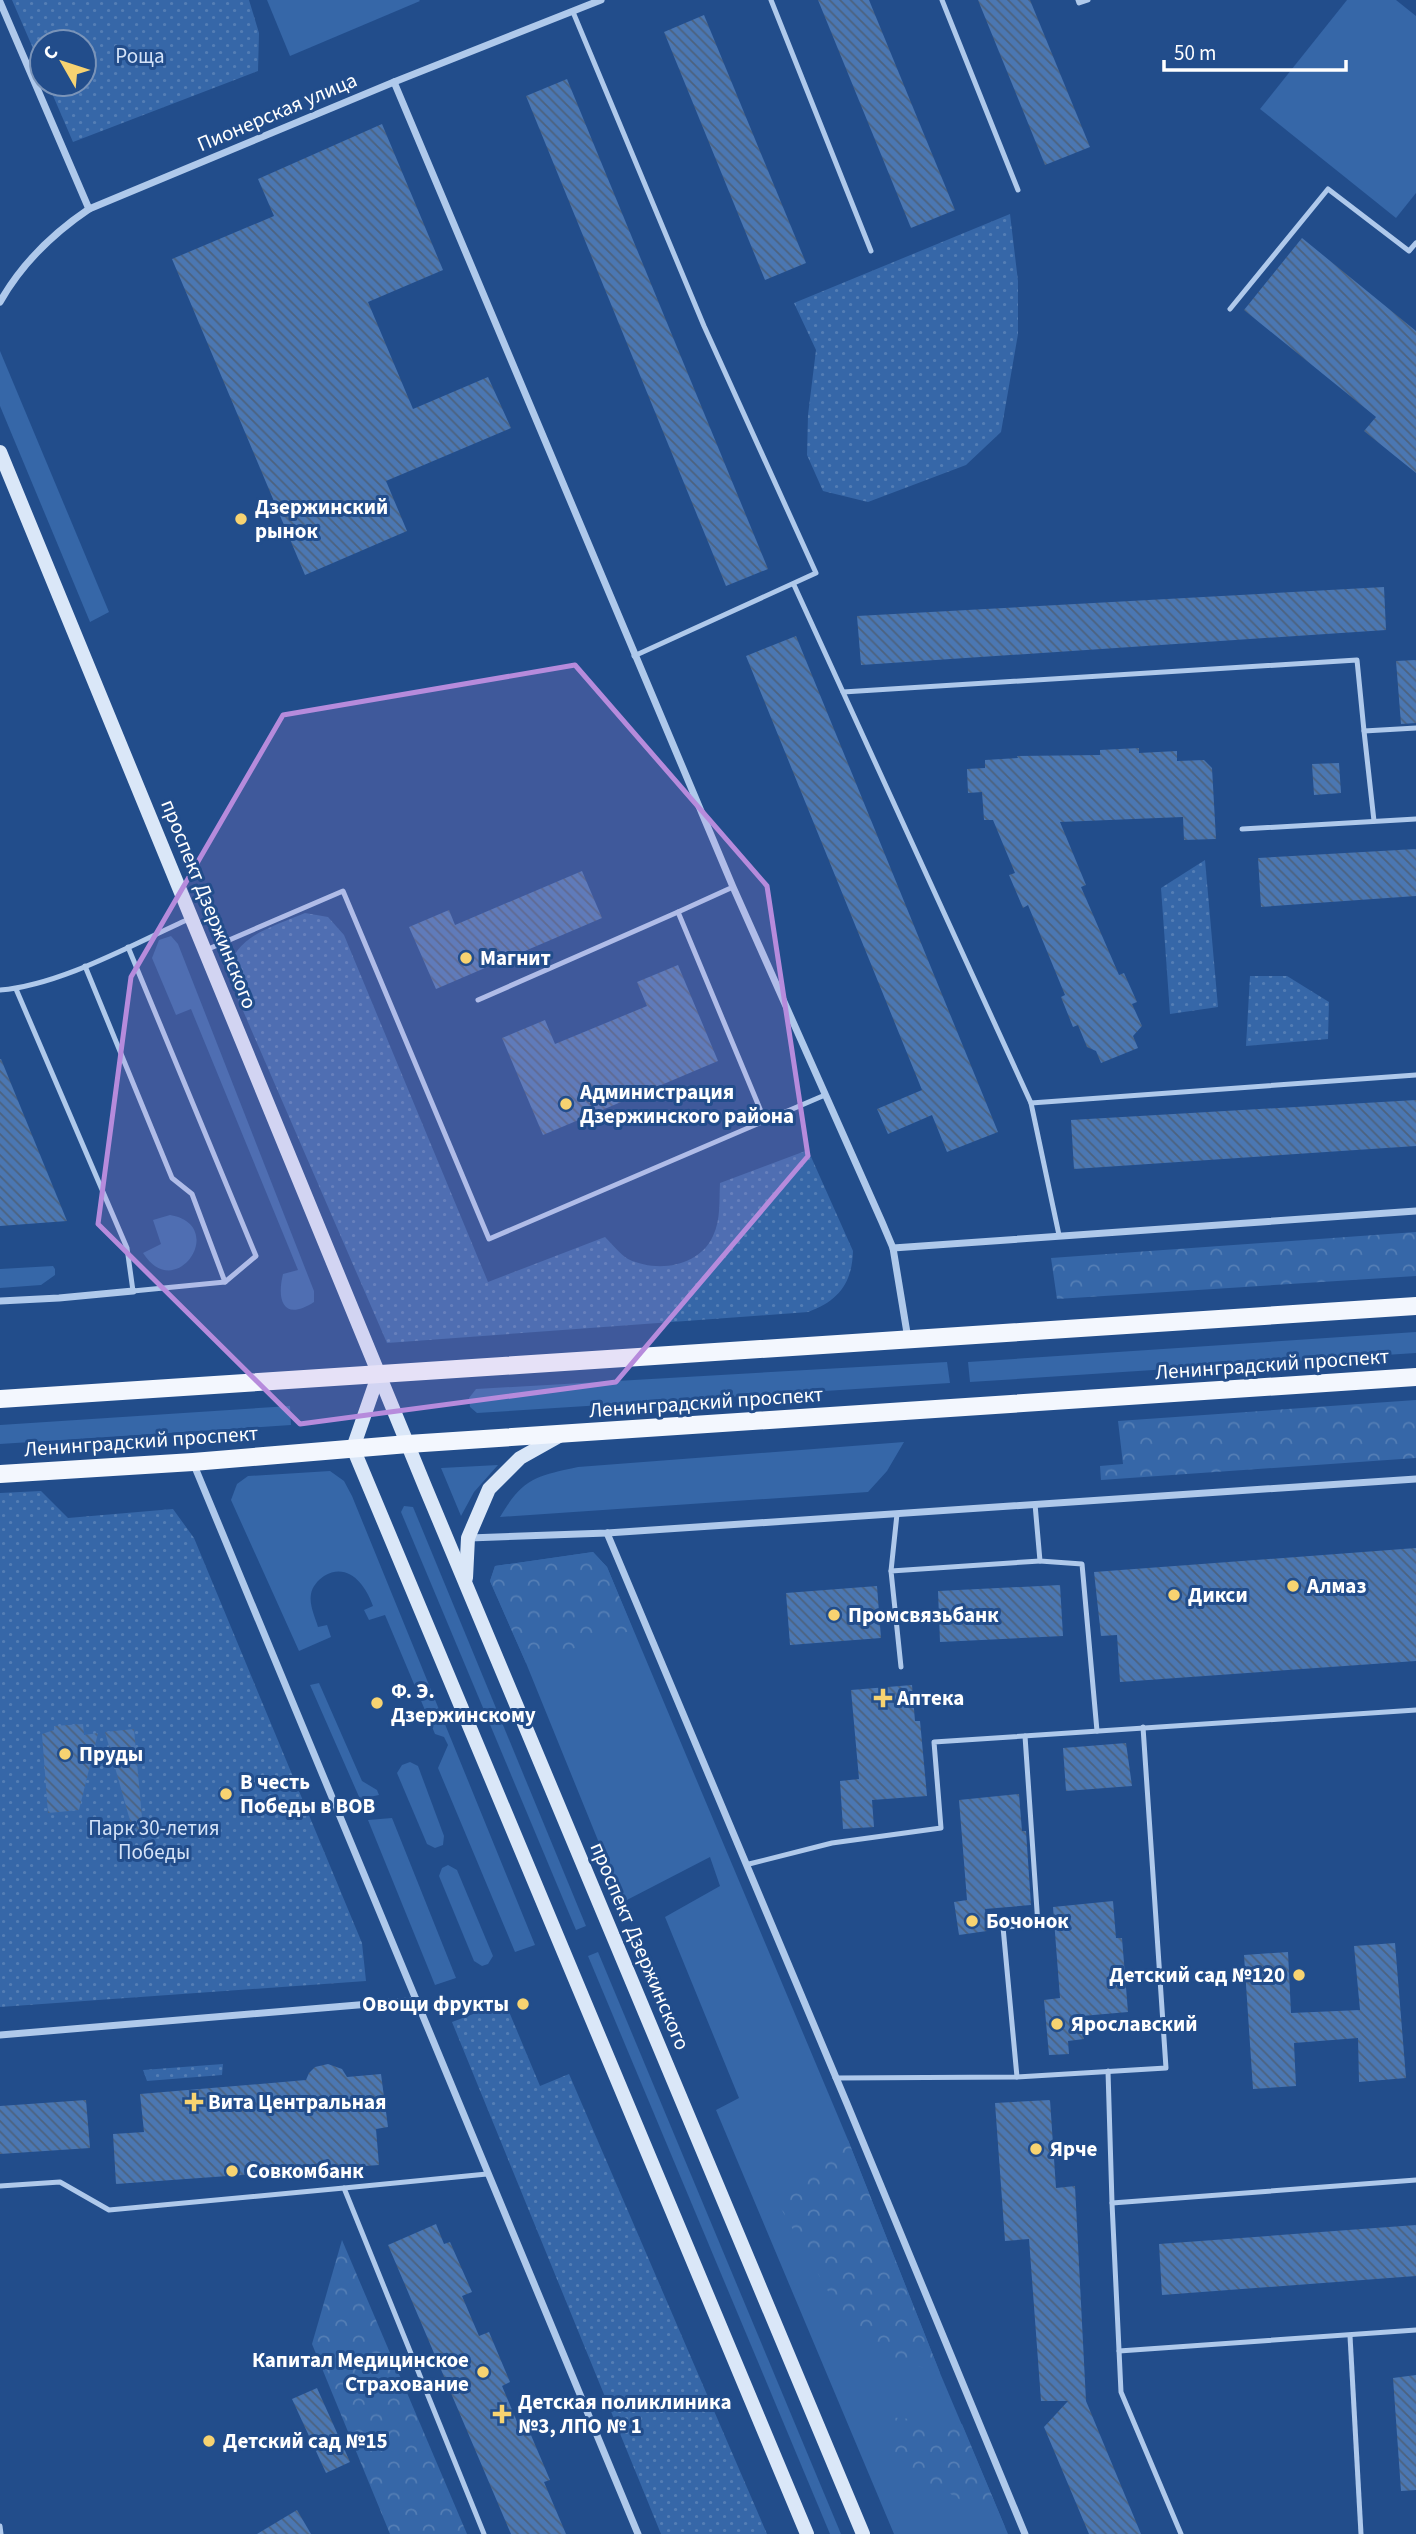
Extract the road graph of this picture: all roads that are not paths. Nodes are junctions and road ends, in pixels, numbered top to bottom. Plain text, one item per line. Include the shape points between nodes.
1 (601, 0) edge
2 (771, 0) edge
3 (942, 0) edge
4 (1078, 0) edge
5 (1088, 0) edge
6 (0, 2) edge
7 (573, 12) junction
8 (394, 82) junction
9 (1018, 190) dead end
10 (89, 209) junction
11 (1416, 243) edge
12 (871, 251) dead end
13 (1413, 252) edge
14 (0, 302) edge
15 (1230, 309) dead end
16 (0, 452) edge
17 (794, 585) junction
18 (634, 656) junction
19 (843, 692) junction
20 (1416, 728) edge
21 (1364, 731) junction
22 (1416, 819) edge
23 (1374, 821) junction
24 (1242, 829) dead end
25 (733, 887) junction
26 (678, 912) junction
27 (192, 918) junction
28 (128, 947) junction
29 (206, 950) junction
30 (85, 966) junction
31 (16, 989) junction
32 (0, 990) edge
33 (478, 1000) dead end
34 (1416, 1075) edge
35 (825, 1095) junction
36 (1031, 1103) junction
37 (765, 1121) junction
38 (1416, 1210) edge
39 (1059, 1235) junction
40 (893, 1248) junction
41 (225, 1282) junction
42 (133, 1290) junction
43 (0, 1301) edge
44 (1416, 1306) edge
45 (908, 1339) junction
46 (379, 1373) junction
47 (1416, 1377) edge
48 (0, 1399) edge
49 (561, 1435) junction
50 (408, 1444) junction
51 (353, 1448) junction
52 (193, 1462) junction
53 (0, 1474) edge
54 (1416, 1479) edge
55 (1035, 1504) junction
56 (897, 1514) junction
57 (607, 1533) junction
58 (468, 1538) junction
59 (1040, 1560) junction
60 (891, 1571) junction
61 (466, 1583) junction
62 (901, 1667) dead end
63 (1416, 1710) edge
64 (1143, 1727) junction
65 (1097, 1731) junction
66 (1025, 1736) junction
67 (749, 1864) junction
68 (416, 2000) junction
69 (0, 2035) edge
70 (1108, 2071) junction
71 (1017, 2077) junction
72 (835, 2078) junction
73 (487, 2174) junction
74 (1416, 2180) edge
75 (0, 2186) edge
76 (344, 2188) junction
77 (1112, 2203) junction
78 (1416, 2330) edge
79 (1350, 2336) junction
80 (1119, 2351) junction
81 (0, 2526) edge
82 (1, 2534) edge
83 (484, 2534) edge
84 (638, 2534) edge
85 (807, 2534) edge
86 (863, 2534) edge
87 (1025, 2534) edge
88 (1181, 2534) edge
89 (1361, 2534) edge

1 - 7 street, Пионерская улица
2 - 12 lane
3 - 9 lane
4 - 5 lane via 1079,4
6 - 10 street
7 - 8 street, Пионерская улица
7 - 17 lane via 704,326 816,573
8 - 10 street, Пионерская улица
8 - 18 street
10 - 14 street, Пионерская улица via 39,248
11 - 13 lane
13 - 15 lane via 1328,189
16 - 27 main road, проспект Дзержинского
17 - 18 lane
17 - 19 lane
18 - 25 street
19 - 21 lane via 1357,660
19 - 36 lane
20 - 21 lane
21 - 23 lane
22 - 23 lane
23 - 24 lane
25 - 26 lane
25 - 35 street
26 - 33 lane
26 - 37 lane
27 - 28 lane
27 - 29 main road, проспект Дзержинского
28 - 30 lane
28 - 41 lane via 256,1256
29 - 37 lane via 343,891 489,1239
29 - 46 main road, проспект Дзержинского
30 - 31 lane
30 - 41 lane via 172,1178 192,1194
31 - 32 lane
31 - 42 lane via 128,1248
34 - 36 lane
35 - 37 lane
35 - 40 street
36 - 39 lane
38 - 39 street
39 - 40 street
40 - 45 street
41 - 42 lane
42 - 43 street
44 - 45 main road
45 - 46 main road
46 - 48 main road
46 - 50 main road, проспект Дзержинского
46 - 51 main road
47 - 49 main road, Ленинградский проспект
49 - 50 main road, Ленинградский проспект
49 - 58 main road via 520,1458 489,1489
50 - 51 main road, Ленинградский проспект
50 - 61 main road, проспект Дзержинского
51 - 52 main road, Ленинградский проспект
51 - 85 main road
52 - 53 main road, Ленинградский проспект
52 - 68 street
54 - 55 street
55 - 56 street
55 - 59 lane
56 - 57 street
56 - 60 lane
57 - 58 street
57 - 67 street
58 - 61 main road
59 - 60 lane
59 - 65 lane via 1082,1564
60 - 62 lane
61 - 86 main road, проспект Дзержинского
63 - 64 lane
64 - 65 lane
64 - 70 lane via 1166,2068
65 - 66 lane
66 - 67 lane via 934,1742 941,1828 832,1843
66 - 71 lane via 1038,1925 1003,1927
67 - 72 street
68 - 69 street
68 - 73 street
70 - 71 lane
70 - 77 lane
71 - 72 lane
72 - 87 street
73 - 76 lane
73 - 84 street
74 - 77 lane
75 - 76 lane via 60,2182 109,2210
76 - 83 lane
77 - 80 lane
78 - 79 lane
79 - 80 lane
79 - 89 lane
80 - 88 lane via 1121,2392
81 - 82 lane

